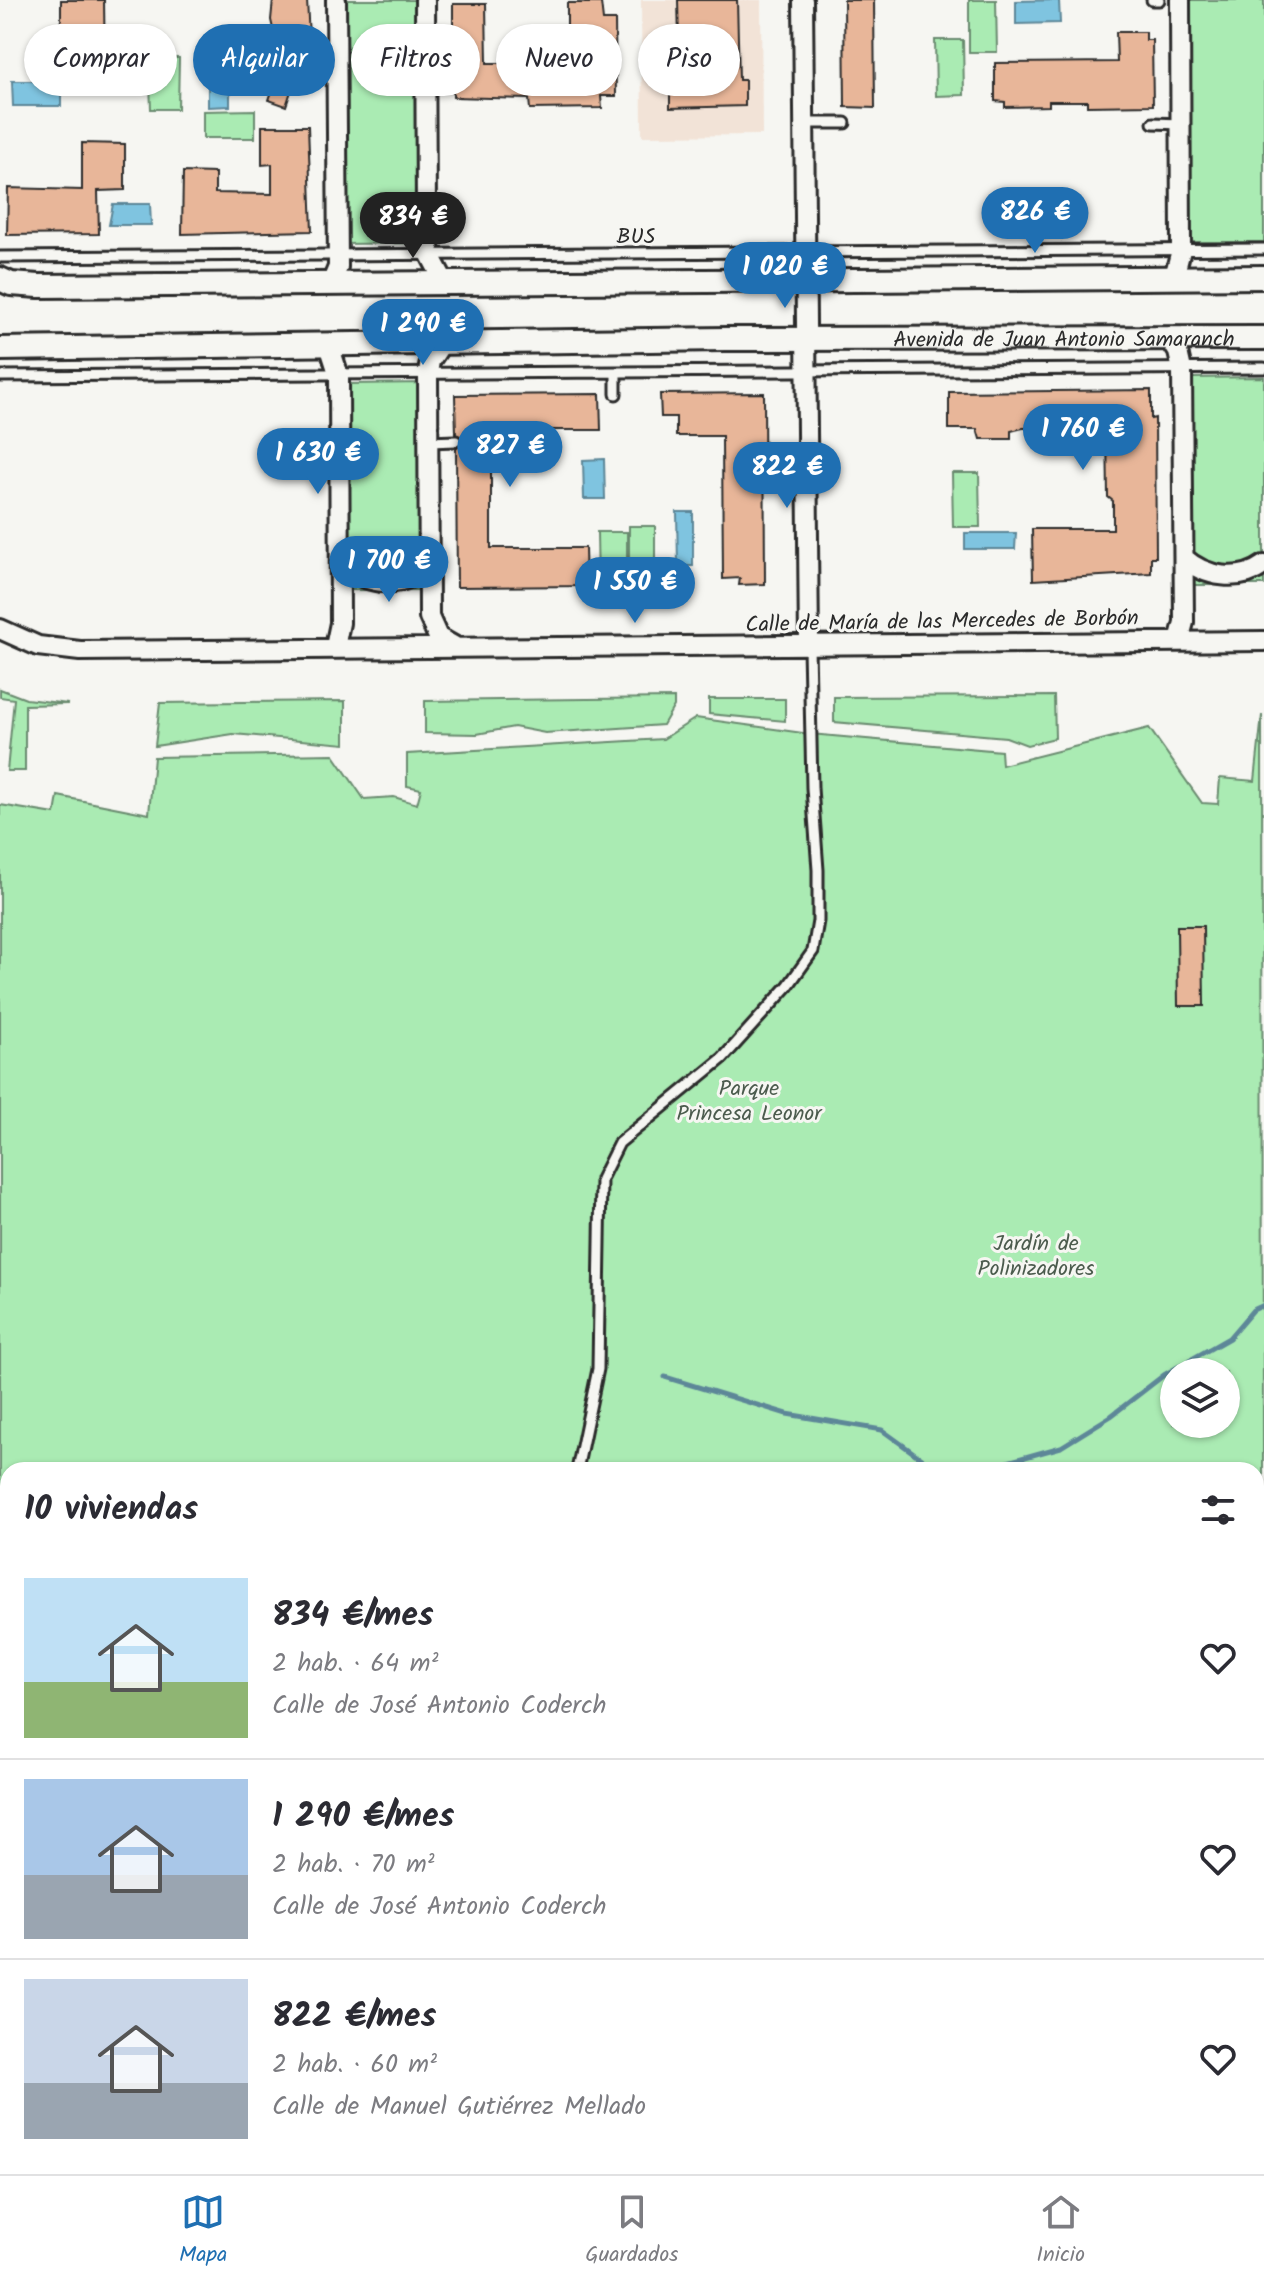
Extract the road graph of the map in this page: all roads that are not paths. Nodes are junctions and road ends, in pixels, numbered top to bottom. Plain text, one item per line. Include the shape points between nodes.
1 (336, 0) edge
2 (425, 0) edge
3 (803, 0) edge
4 (1152, 0) edge
5 (1159, 0) edge
6 (1180, 0) edge
7 (805, 123) junction
8 (845, 123) dead end
9 (1153, 123) dead end
10 (1181, 124) junction
11 (1264, 249) edge
12 (1181, 250) junction
13 (806, 252) junction
14 (430, 255) junction
15 (338, 256) junction
16 (3, 265) edge
17 (1174, 277) junction
18 (1264, 277) edge
19 (806, 281) junction
20 (445, 283) junction
21 (331, 284) junction
22 (1264, 338) edge
23 (806, 339) junction
24 (1170, 339) junction
25 (442, 343) junction
26 (329, 345) junction
27 (2, 349) edge
28 (1264, 368) edge
29 (1182, 370) junction
30 (428, 373) junction
31 (807, 373) junction
32 (616, 374) junction
33 (0, 376) edge
34 (339, 376) junction
35 (616, 394) dead end
36 (456, 441) dead end
37 (429, 442) junction
38 (1184, 558) junction
39 (429, 562) junction
40 (340, 565) junction
41 (1264, 565) edge
42 (0, 629) edge
43 (1179, 641) junction
44 (1264, 641) edge
45 (454, 646) junction
46 (809, 646) junction
47 (335, 647) junction
48 (579, 1462) edge

1 - 15 street
2 - 14 street
3 - 7 street
4 - 5 lane
6 - 10 street
7 - 8 lane
7 - 13 street
9 - 10 lane
10 - 12 street
11 - 12 lane, BUS
12 - 13 lane, BUS
12 - 17 street
13 - 14 lane, BUS
13 - 19 street
14 - 15 lane, BUS
14 - 20 street
15 - 16 lane, BUS
15 - 21 street
16 - 21 street via 11,284 39,286
17 - 18 street
17 - 19 street
19 - 20 street
19 - 23 street
20 - 21 street
22 - 24 street, Avenida de Juan Antonio Samaranch
23 - 24 street, Avenida de Juan Antonio Samaranch
23 - 25 street, Avenida de Juan Antonio Samaranch
23 - 31 street
24 - 29 street
25 - 26 street, Avenida de Juan Antonio Samaranch
25 - 30 street
26 - 27 street, Avenida de Juan Antonio Samaranch
26 - 34 street
28 - 29 lane
29 - 31 lane
29 - 38 street
30 - 32 lane
30 - 34 lane
30 - 37 street
31 - 32 lane
31 - 46 street
32 - 35 lane
33 - 34 lane
34 - 40 street
36 - 37 lane
37 - 39 street
38 - 41 street via 1217,575
38 - 43 street
39 - 40 street via 418,575 388,583 355,576
39 - 45 street via 432,628
40 - 47 street
42 - 47 street, Calle de María de las Mercedes de Borbón via 38,646 80,651
43 - 44 street, Calle de María de las Mercedes de Borbón
43 - 46 street, Calle de María de las Mercedes de Borbón
45 - 46 street, Calle de María de las Mercedes de Borbón
45 - 47 street, Calle de María de las Mercedes de Borbón
46 - 48 lane via 818,870 813,951 723,1058 619,1143 601,1179 598,1369

